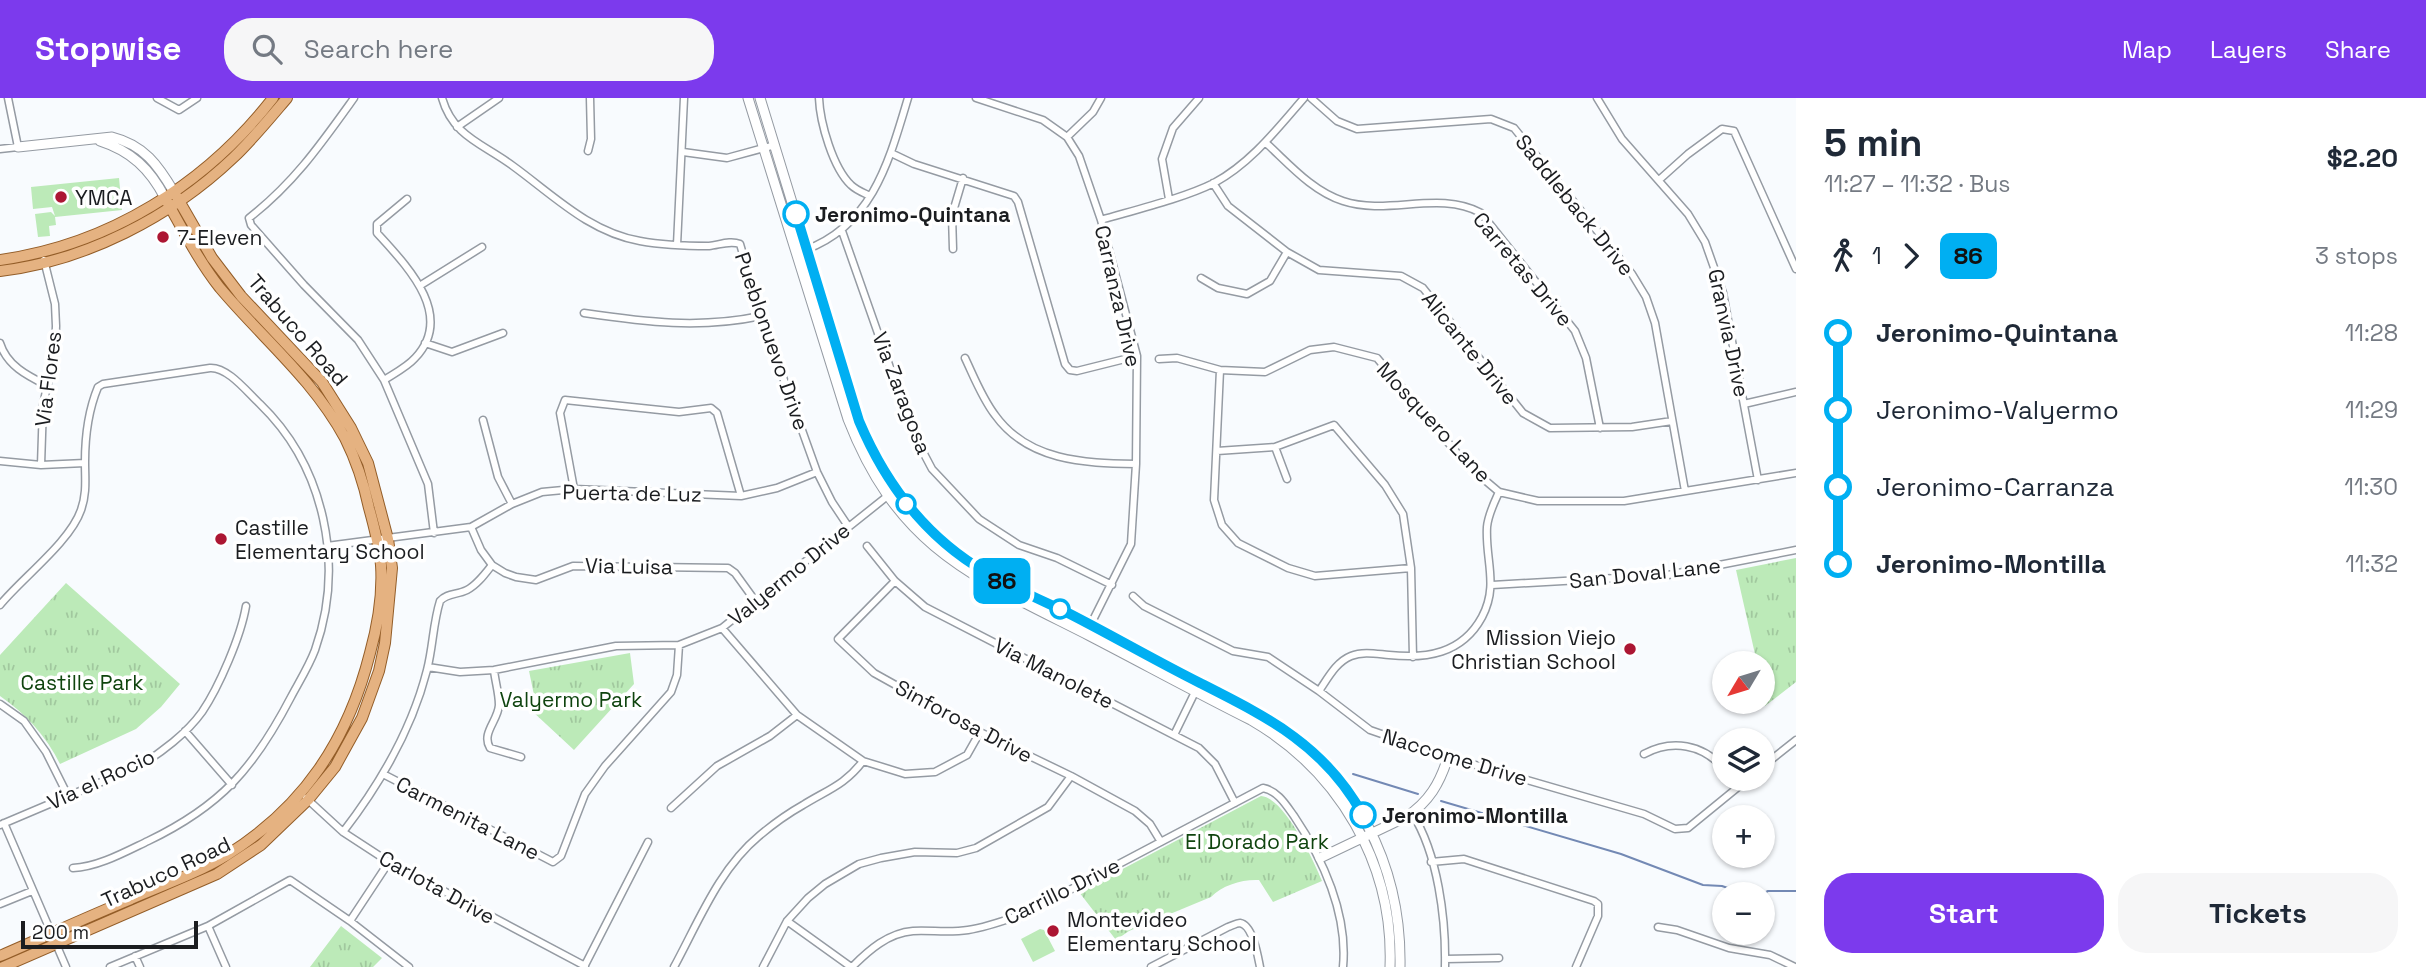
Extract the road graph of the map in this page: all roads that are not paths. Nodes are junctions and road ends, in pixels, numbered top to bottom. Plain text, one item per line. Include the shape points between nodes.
1 (8, 98) edge
2 (156, 98) edge
3 (197, 98) edge
4 (274, 98) edge
5 (287, 98) edge
6 (354, 98) edge
7 (442, 98) edge
8 (499, 98) edge
9 (590, 98) edge
10 (684, 98) edge
11 (748, 98) edge
12 (760, 98) edge
13 (819, 98) edge
14 (908, 98) edge
15 (976, 98) edge
16 (1101, 98) edge
17 (1199, 98) edge
18 (1304, 98) edge
19 (1311, 98) edge
20 (1599, 99) edge
21 (457, 127) junction
22 (1067, 137) junction
23 (1266, 143) junction
24 (775, 145) junction
25 (18, 147) junction
26 (764, 148) junction
27 (0, 149) edge
28 (588, 151) dead end
29 (683, 152) junction
30 (891, 153) junction
31 (963, 178) junction
32 (1658, 180) junction
33 (1213, 183) junction
34 (870, 196) junction
35 (172, 199) junction
36 (407, 199) dead end
37 (1169, 199) junction
38 (1101, 220) junction
39 (842, 231) junction
40 (677, 245) junction
41 (482, 247) dead end
42 (953, 248) dead end
43 (807, 249) junction
44 (1287, 252) junction
45 (797, 253) junction
46 (43, 257) junction
47 (0, 260) edge
48 (1796, 269) edge
49 (0, 271) edge
50 (1201, 278) dead end
51 (421, 285) junction
52 (584, 313) dead end
53 (761, 316) junction
54 (503, 333) dead end
55 (0, 343) edge
56 (425, 343) junction
57 (1136, 356) junction
58 (965, 358) dead end
59 (1158, 359) dead end
60 (1220, 370) junction
61 (384, 380) junction
62 (48, 386) junction
63 (1796, 392) edge
64 (1744, 404) junction
65 (483, 421) dead end
66 (1672, 421) junction
67 (1600, 428) junction
68 (1275, 447) junction
69 (1217, 451) junction
70 (0, 461) edge
71 (85, 463) junction
72 (1136, 464) junction
73 (41, 465) junction
74 (817, 472) junction
75 (1796, 473) edge
76 (1287, 479) dead end
77 (1758, 480) junction
78 (574, 489) junction
79 (1685, 491) junction
80 (1499, 492) junction
81 (892, 493) junction
82 (741, 496) junction
83 (512, 504) junction
84 (848, 526) junction
85 (471, 527) junction
86 (434, 533) junction
87 (382, 539) junction
88 (327, 546) junction
89 (867, 546) dead end
90 (1796, 550) edge
91 (492, 565) junction
92 (1411, 568) junction
93 (895, 581) junction
94 (1112, 585) junction
95 (1492, 586) junction
96 (1133, 596) dead end
97 (757, 602) junction
98 (0, 605) edge
99 (246, 606) dead end
100 (722, 628) junction
101 (1088, 629) junction
102 (680, 645) junction
103 (1413, 657) junction
104 (428, 667) junction
105 (494, 670) junction
106 (1197, 687) junction
107 (1319, 691) junction
108 (0, 704) edge
109 (797, 715) junction
110 (184, 731) junction
111 (980, 733) junction
112 (1174, 735) junction
113 (1796, 740) edge
114 (1644, 754) dead end
115 (521, 757) dead end
116 (1448, 757) junction
117 (1775, 757) edge
118 (1712, 758) edge
119 (863, 761) junction
120 (383, 774) junction
121 (1071, 776) junction
122 (232, 785) junction
123 (1733, 791) edge
124 (68, 796) junction
125 (304, 797) junction
126 (1235, 803) junction
127 (671, 808) dead end
128 (1412, 813) junction
129 (2, 824) edge
130 (343, 832) junction
131 (1373, 833) junction
132 (1363, 838) junction
133 (648, 842) dead end
134 (1161, 842) junction
135 (1320, 858) junction
136 (389, 862) junction
137 (1431, 862) junction
138 (73, 868) dead end
139 (32, 891) junction
140 (0, 904) edge
141 (350, 921) junction
142 (787, 921) junction
143 (208, 926) junction
144 (1658, 927) dead end
145 (51, 933) junction
146 (56, 944) junction
147 (0, 956) edge
148 (135, 956) junction
149 (1499, 958) dead end
150 (1445, 959) junction
151 (3, 967) edge
152 (66, 967) edge
153 (110, 967) edge
154 (140, 967) edge
155 (226, 967) edge
156 (409, 967) edge
157 (585, 967) edge
158 (674, 967) edge
159 (763, 967) edge
160 (852, 967) edge
161 (1151, 967) edge
162 (1260, 967) edge
163 (1343, 967) edge
164 (1390, 967) edge
165 (1400, 967) edge
166 (1445, 967) edge
167 (1576, 967) edge
168 (1795, 967) edge

1 - 25 street
2 - 3 street via 178,110
4 - 35 main road via 222,155
5 - 35 main road via 232,159
6 - 61 street via 316,153 249,218 358,341
7 - 21 street, Pueblonuevo Drive
8 - 21 street
9 - 28 street
10 - 29 street
11 - 26 main road
12 - 24 main road
13 - 34 street via 823,125 842,174 853,188
14 - 30 street
15 - 22 street, Carranza Drive via 1043,120
16 - 22 street
17 - 37 street via 1173,128 1162,159
18 - 23 street
19 - 66 street, Saddleback Drive via 1337,121 1357,129 1490,119 1514,128 1639,285 1655,323
20 - 32 street, Granvia Drive via 1622,139
21 - 40 street, Pueblonuevo Drive via 586,220 639,241
22 - 38 street, Carranza Drive via 1079,156
23 - 33 street
23 - 67 street, Carretas Drive via 1303,178 1344,202 1375,207 1451,204 1481,213 1575,331 1586,358
24 - 26 street
24 - 43 main road
25 - 27 street
25 - 35 main road via 112,137 140,148 158,166
26 - 29 street via 727,158
26 - 45 main road
29 - 40 street
30 - 31 street
30 - 34 street
31 - 42 street via 952,215
31 - 57 street via 1008,193 1018,202 1070,370
32 - 48 street via 1722,129 1734,131
32 - 64 street, Granvia Drive via 1688,214 1717,270
33 - 37 street
33 - 44 street, Alicante Drive via 1228,206
34 - 39 street
35 - 46 main road
35 - 87 main road, Trabuco Road via 205,267 302,374 339,428
36 - 51 street via 377,224 377,233
37 - 38 street
38 - 57 street, Carranza Drive
39 - 43 street
39 - 94 street, Via Zaragosa via 913,433 932,469 979,519 1018,545
40 - 53 street, Pueblonuevo Drive via 740,244
41 - 51 street
43 - 45 street
43 - 81 main road via 859,421
44 - 50 street via 1270,281 1247,294 1218,288
44 - 67 street, Alicante Drive via 1319,270 1401,276 1423,288 1523,413 1550,428
45 - 81 main road via 848,419 860,448
46 - 47 main road
46 - 49 main road
46 - 62 street, Via Flores via 56,326
51 - 56 street via 430,311
52 - 53 street via 674,324
53 - 74 street, Pueblonuevo Drive
54 - 56 street via 452,352
55 - 62 street via 8,359
56 - 61 street via 416,357
57 - 72 street, Carranza Drive
58 - 72 street via 995,415 1018,440 1050,455 1085,463
59 - 60 street, Mosquero Lane via 1177,358
60 - 69 street
60 - 80 street, Mosquero Lane via 1265,372 1310,350 1334,347 1377,358 1467,466
61 - 86 street via 428,484
62 - 73 street, Via Flores
63 - 64 street
64 - 77 street, Granvia Drive
65 - 83 street via 498,477
66 - 67 street, Alicante Drive
66 - 79 street, Saddleback Drive
68 - 69 street
68 - 76 street
68 - 92 street via 1334,425 1385,485 1403,514
69 - 92 street via 1214,500 1222,525 1238,543 1315,576
70 - 73 street
71 - 73 street
71 - 88 street via 86,430 98,387 222,369 294,444 321,504
71 - 98 street via 86,490 71,529
72 - 94 street, Carranza Drive via 1131,544
74 - 82 street, Puerta de Luz
74 - 84 street, Pueblonuevo Drive
75 - 77 street, Mosquero Lane
77 - 79 street, Mosquero Lane
78 - 82 street, Puerta de Luz
78 - 82 street via 560,413 565,400 679,412 711,408 717,413
78 - 83 street, Puerta de Luz via 542,492
79 - 80 street, Mosquero Lane via 1623,501 1538,501
80 - 95 street via 1488,524
81 - 84 street, Valyermo Drive
81 - 101 main road via 918,533 955,564
83 - 85 street, Puerta de Luz
84 - 97 street, Valyermo Drive
85 - 86 street, Puerta de Luz
85 - 91 street
86 - 87 street, Puerta de Luz
87 - 88 street, Puerta de Luz
87 - 125 main road, Trabuco Road via 380,604 364,678 355,705
88 - 122 street via 328,590 314,652 273,731
89 - 93 street, Via Manolete
90 - 95 street, San Doval Lane via 1668,575
91 - 97 street, Via Luisa via 536,580 573,566 728,568
91 - 104 street via 471,587 440,601
92 - 103 street
93 - 111 street, Sinforosa Drive via 838,639 874,673
93 - 112 street, Via Manolete via 925,607
94 - 101 street, Carranza Drive
95 - 103 street via 1483,615 1466,636 1438,654
96 - 107 street, Naccome Drive via 1233,651 1268,657
97 - 100 street, Valyermo Drive
99 - 110 street, Via el Rocio via 238,638 206,704
100 - 102 street, Valyermo Drive
100 - 109 street
101 - 106 main road
102 - 105 street, Valyermo Drive via 616,646
102 - 120 street, Carmenita Lane via 671,692 585,794 561,856 553,862
103 - 107 street via 1353,655 1336,666
104 - 105 street, Valyermo Drive via 460,672
104 - 120 street
105 - 115 street via 499,706 486,742 490,748
106 - 112 street
106 - 131 main road via 1269,718 1309,748 1346,788
106 - 132 main road via 1296,750 1333,789
107 - 116 street, Naccome Drive via 1370,730
108 - 124 street via 24,721
109 - 119 street
109 - 127 street via 717,766
110 - 122 street
110 - 124 street, Via el Rocio via 150,760
111 - 119 street via 967,755 935,772 905,774
111 - 121 street, Sinforosa Drive
112 - 126 street, Via Manolete via 1213,761
113 - 117 street
114 - 118 street via 1668,745 1695,748
116 - 123 street, Naccome Drive via 1644,814 1675,830 1688,828
116 - 128 main road via 1436,788
119 - 158 street via 851,777 779,821 736,859
120 - 130 street
121 - 134 street, Sinforosa Drive via 1135,811
121 - 142 street via 1048,807 994,839 967,852 915,852 859,864 825,884
122 - 138 street via 172,830
124 - 129 street, Via el Rocio
125 - 130 street, Carlota Drive
125 - 145 main road, Trabuco Road via 226,856
125 - 146 main road, Trabuco Road via 261,845 217,874
126 - 134 street, Carrillo Drive
126 - 135 street, Carrillo Drive via 1259,789 1276,794
128 - 131 main road
128 - 137 street
129 - 139 street
130 - 136 street, Carlota Drive
131 - 132 main road
131 - 165 main road via 1394,895
132 - 135 main road
132 - 164 main road via 1385,904
133 - 157 street
134 - 160 street, Carrillo Drive via 1026,913 988,927 909,932 884,940
135 - 163 street via 1339,915
136 - 141 street
136 - 157 street, Carlota Drive
137 - 150 street via 1444,913
137 - 167 street via 1464,859 1594,901 1598,916
139 - 140 street
139 - 145 street
141 - 143 street via 290,880
141 - 156 street
142 - 159 street
142 - 160 street
143 - 148 street
143 - 155 street
144 - 168 street via 1729,948 1770,954
145 - 146 street
145 - 147 main road, Trabuco Road
146 - 151 main road, Trabuco Road
146 - 152 street
148 - 153 street
148 - 154 street
149 - 150 street
150 - 166 street
161 - 162 street via 1237,924 1251,933

